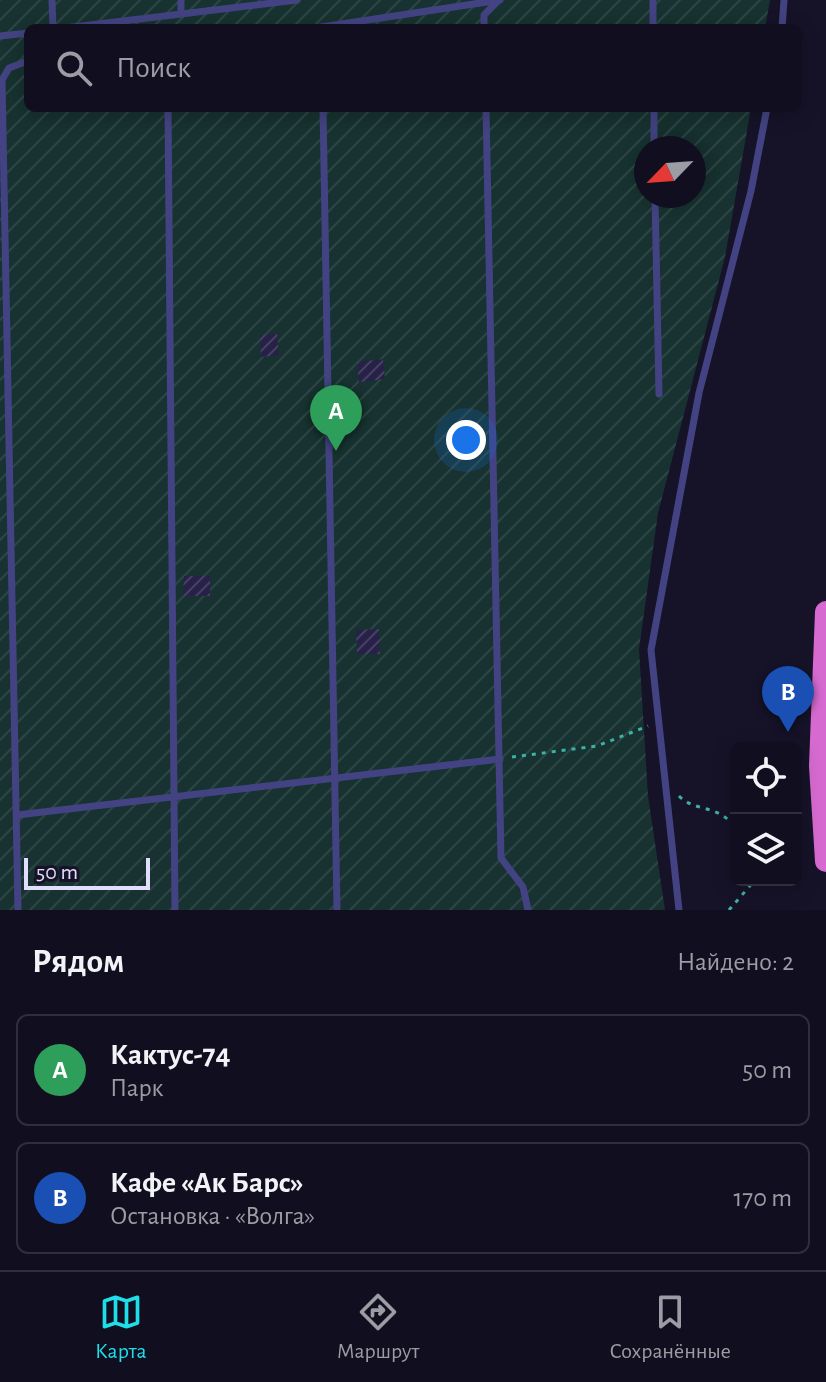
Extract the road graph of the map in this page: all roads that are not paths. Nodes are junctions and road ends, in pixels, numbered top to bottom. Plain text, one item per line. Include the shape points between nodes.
1 (52, 0) edge
2 (181, 0) edge
3 (297, 0) edge
4 (653, 0) edge
5 (784, 0) edge
6 (499, 1) edge
7 (181, 14) junction
8 (53, 24) edge
9 (98, 24) edge
10 (348, 24) edge
11 (484, 24) edge
12 (653, 24) edge
13 (782, 24) edge
14 (24, 33) edge
15 (0, 36) edge
16 (24, 62) edge
17 (168, 112) edge
18 (323, 112) edge
19 (486, 112) edge
20 (654, 112) edge
21 (766, 112) edge
22 (654, 136) edge
23 (655, 208) edge
24 (659, 394) dead end
25 (826, 612) edge
26 (500, 759) junction
27 (335, 778) junction
28 (173, 797) junction
29 (17, 815) junction
30 (826, 861) edge
31 (18, 910) edge
32 (175, 910) edge
33 (337, 910) edge
34 (528, 910) edge
35 (679, 910) edge

1 - 8 lane
2 - 7 lane
3 - 7 lane
4 - 12 lane
5 - 13 lane
6 - 10 lane
6 - 11 lane via 484,15
7 - 9 lane
14 - 15 lane
16 - 29 lane via 9,68 2,80
17 - 28 lane
18 - 27 lane
19 - 26 lane
20 - 22 lane
21 - 35 lane via 699,393 651,650
23 - 24 lane
25 - 30 highway via 820,758
26 - 27 lane
26 - 34 lane via 501,858 523,887
27 - 28 lane
27 - 33 lane
28 - 29 lane
28 - 32 lane
29 - 31 lane

